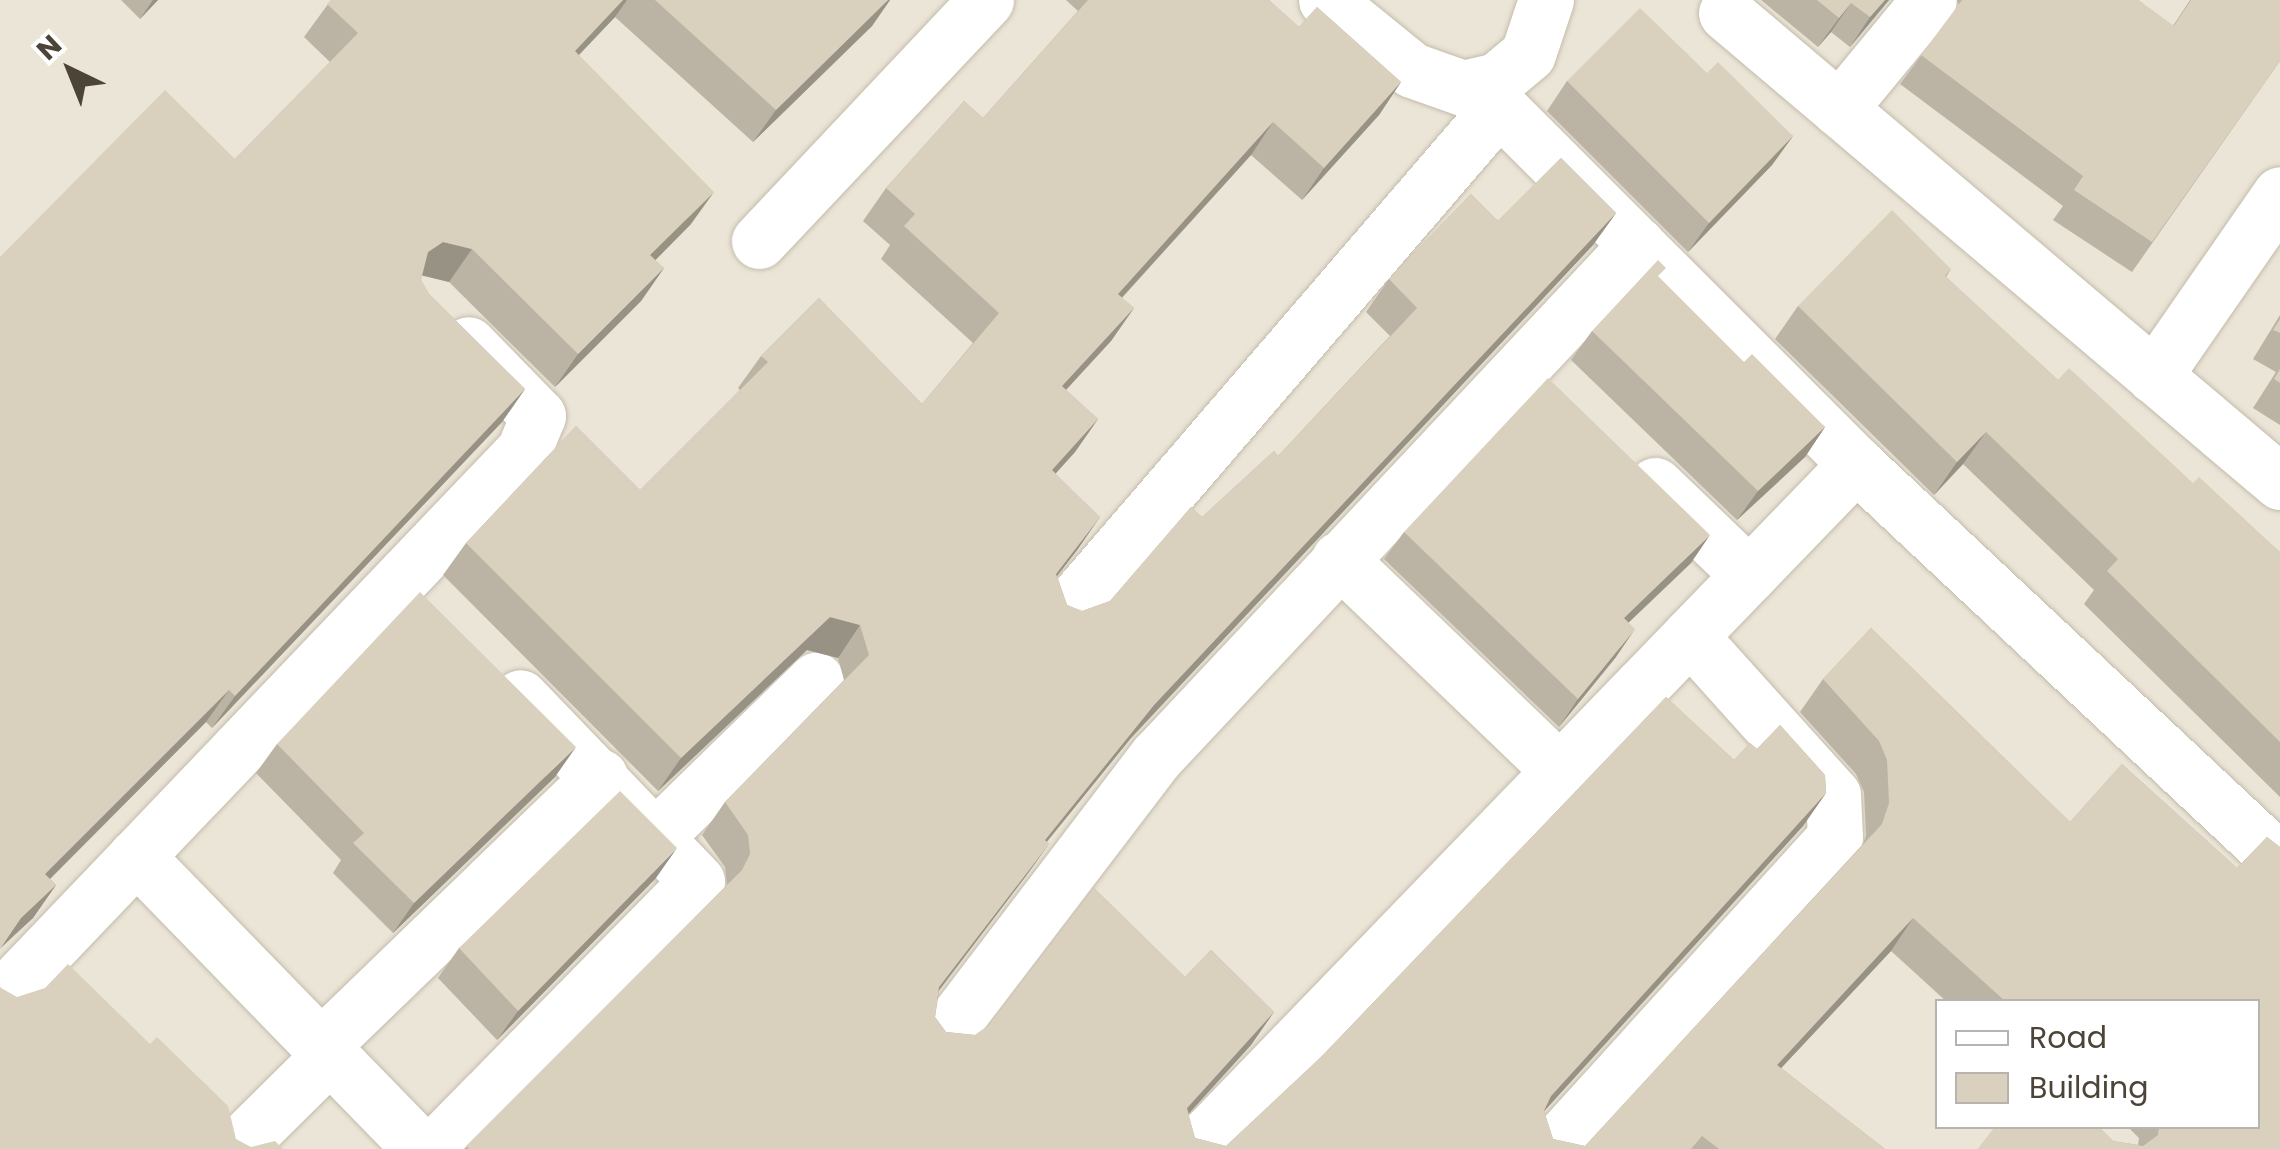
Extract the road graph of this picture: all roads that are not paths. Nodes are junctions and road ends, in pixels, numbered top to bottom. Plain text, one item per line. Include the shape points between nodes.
1 (986, 0) edge
2 (1326, 0) edge
3 (1546, 0) edge
4 (1929, 0) edge
5 (1726, 13) dead end
6 (1488, 96) junction
7 (1840, 110) junction
8 (2280, 194) edge
9 (759, 240) dead end
10 (1637, 244) junction
11 (428, 305) edge
12 (1528, 361) junction
13 (2154, 376) junction
14 (1569, 401) edge
15 (1624, 455) edge
16 (1856, 464) junction
17 (2280, 482) edge
18 (1338, 560) junction
19 (1749, 575) junction
20 (402, 579) junction
21 (1064, 614) edge
22 (441, 619) edge
23 (1690, 636) junction
24 (481, 658) edge
25 (816, 680) dead end
26 (1560, 771) junction
27 (600, 777) junction
28 (658, 834) junction
29 (136, 856) junction
30 (2280, 861) edge
31 (0, 998) edge
32 (942, 1039) edge
33 (326, 1051) junction
34 (235, 1149) edge
35 (421, 1149) edge
36 (434, 1149) edge
37 (1194, 1149) edge
38 (1552, 1149) edge

1 - 9 street
2 - 6 street via 1412,70
3 - 6 street via 1528,54
4 - 7 street
5 - 7 street
6 - 10 street
6 - 21 street
7 - 13 street
8 - 13 street
10 - 12 street
10 - 16 street
11 - 20 street via 538,416 524,450
12 - 14 street
12 - 18 street
13 - 17 street
15 - 19 street
16 - 19 street
16 - 30 street
18 - 26 street
18 - 32 street via 1147,768
19 - 23 street
20 - 22 street
20 - 29 street
23 - 26 street
23 - 38 street via 1832,795 1835,837
24 - 27 street
25 - 28 street
26 - 37 street
27 - 28 street
27 - 33 street
28 - 36 street via 697,880 687,897
29 - 31 street
29 - 33 street
33 - 34 street
33 - 35 street

